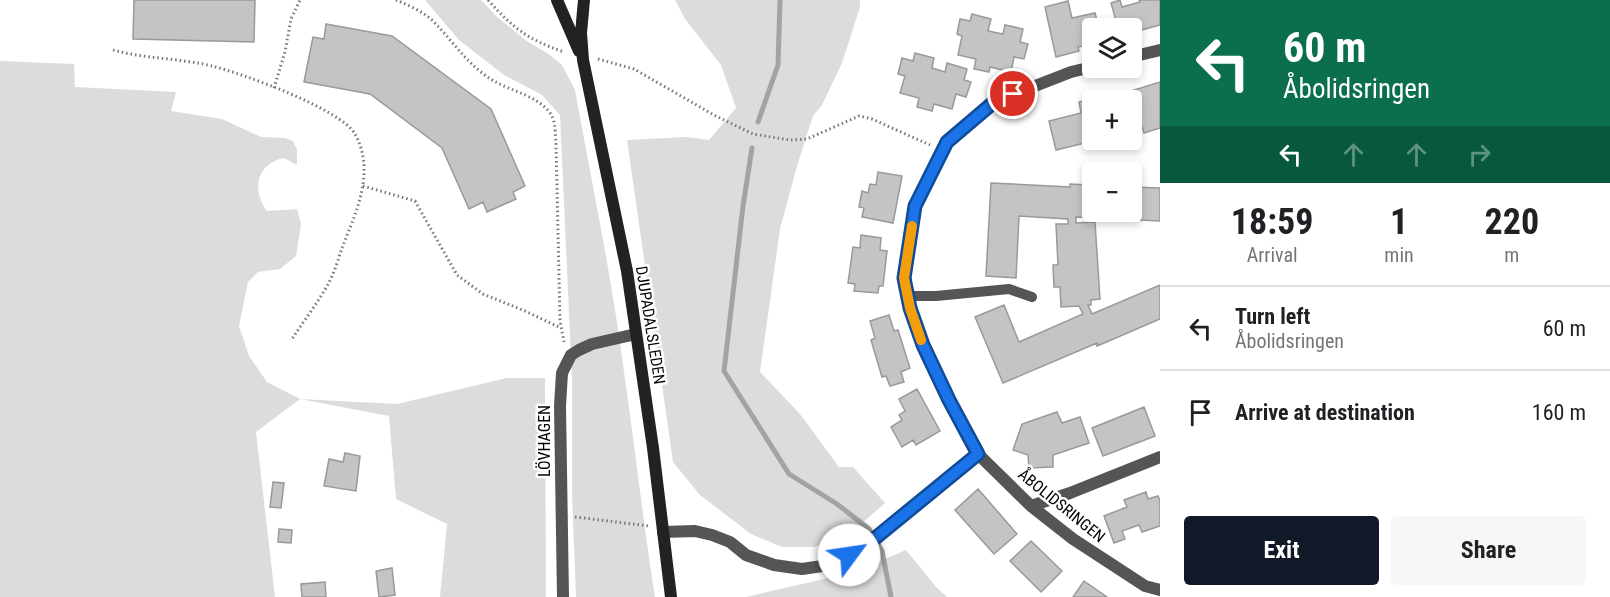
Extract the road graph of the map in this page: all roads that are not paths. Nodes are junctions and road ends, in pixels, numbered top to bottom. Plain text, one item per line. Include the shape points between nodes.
1 (557, 0) edge
2 (584, 0) edge
3 (1160, 50) edge
4 (1142, 54) edge
5 (583, 60) junction
6 (1082, 69) edge
7 (908, 296) junction
8 (1032, 297) dead end
9 (636, 334) junction
10 (978, 454) junction
11 (1160, 457) edge
12 (1031, 506) junction
13 (663, 532) junction
14 (1160, 590) edge
15 (563, 597) edge
16 (671, 597) edge

1 - 5 street, DJUPADALSLEDEN
2 - 5 street, DJUPADALSLEDEN
3 - 4 street
5 - 9 street, DJUPADALSLEDEN via 627,271
6 - 7 street, ÅBOLIDSRINGEN via 994,102 947,142 915,206 904,278
7 - 8 lane via 1009,289
7 - 10 street, ÅBOLIDSRINGEN via 923,345
9 - 13 street, DJUPADALSLEDEN
9 - 15 street, LÖVHAGEN via 592,344 571,355 562,373
10 - 12 street, ÅBOLIDSRINGEN
10 - 13 street via 868,544 829,565 802,569 774,566 712,535
11 - 12 street
12 - 14 street, ÅBOLIDSRINGEN via 1145,586
13 - 16 street, DJUPADALSLEDEN

